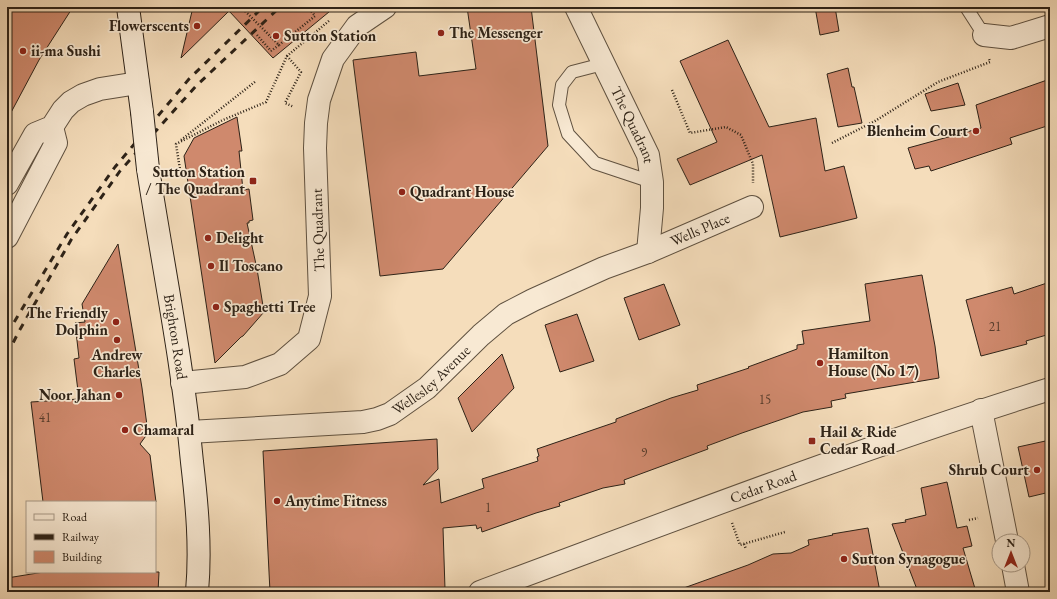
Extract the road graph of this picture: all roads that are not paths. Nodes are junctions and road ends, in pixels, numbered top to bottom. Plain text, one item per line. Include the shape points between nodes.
1 (128, 7) edge
2 (385, 7) edge
3 (576, 7) edge
4 (966, 7) edge
5 (1050, 26) edge
6 (984, 35) joint
7 (603, 64) junction
8 (138, 83) junction
9 (52, 127) junction
10 (652, 182) junction
11 (7, 184) edge
12 (752, 207) road end
13 (7, 237) edge
14 (648, 252) junction
15 (182, 382) junction
16 (1050, 389) edge
17 (981, 410) junction
18 (189, 432) junction
19 (1005, 533) edge
20 (1014, 573) edge
21 (197, 592) edge
22 (480, 592) edge
23 (1018, 592) edge

1 - 8 street, Brighton Road
2 - 15 street, The Quadrant via 357,26 333,58 319,100 315,148 320,296 309,339 280,364 245,377
3 - 7 street, The Quadrant
4 - 6 lane
5 - 6 street via 1011,38
7 - 10 street, The Quadrant via 648,155
7 - 10 lane via 572,72 562,85 559,105 568,134 595,163
8 - 9 street via 100,89 83,95 63,110
8 - 15 street, Brighton Road, bridge via 148,169
9 - 11 street via 35,134
9 - 13 street via 56,143
10 - 14 street, The Quadrant
12 - 14 street, Wells Place
14 - 18 street, Wellesley Avenue via 604,268 506,314 427,388 390,414 363,422
15 - 18 street, Brighton Road
16 - 17 street, Cedar Road
17 - 19 street
17 - 22 street, Cedar Road via 724,501
18 - 21 street, Brighton Road via 199,540
20 - 23 street

